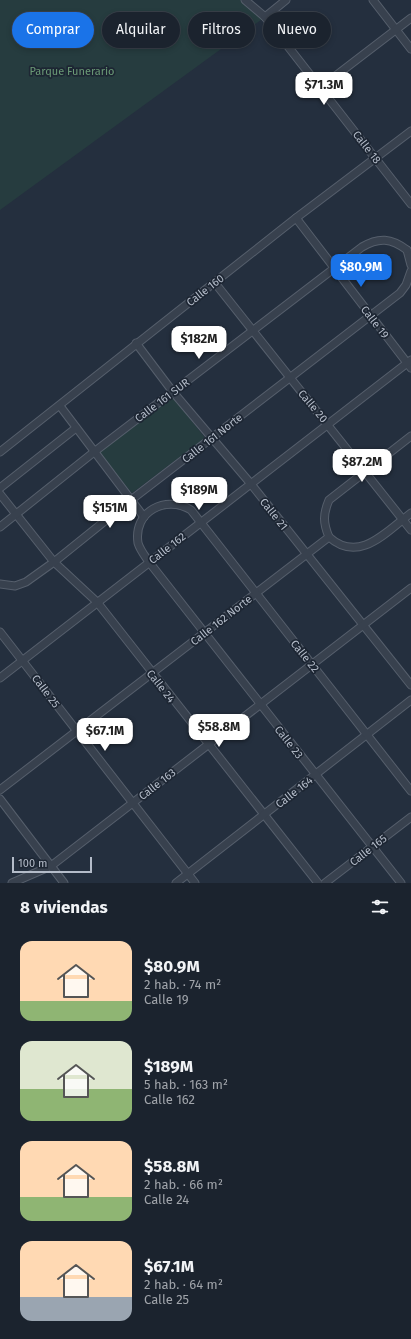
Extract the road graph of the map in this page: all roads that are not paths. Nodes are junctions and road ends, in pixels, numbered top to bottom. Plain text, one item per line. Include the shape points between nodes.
1 (245, 0) edge
2 (286, 0) edge
3 (373, 0) edge
4 (270, 12) edge
5 (263, 14) edge
6 (411, 18) edge
7 (396, 30) junction
8 (290, 48) edge
9 (411, 49) edge
10 (321, 87) junction
11 (411, 131) edge
12 (376, 158) junction
13 (411, 204) edge
14 (296, 218) junction
15 (409, 248) edge
16 (411, 265) edge
17 (334, 268) junction
18 (411, 271) edge
19 (215, 283) junction
20 (371, 316) junction
21 (253, 331) junction
22 (136, 343) junction
23 (410, 364) edge
24 (290, 378) junction
25 (173, 392) junction
26 (60, 406) junction
27 (328, 424) junction
28 (76, 428) junction
29 (411, 436) edge
30 (211, 438) junction
31 (0, 452) edge
32 (94, 452) junction
33 (365, 471) junction
34 (251, 484) junction
35 (0, 488) edge
36 (0, 494) edge
37 (131, 500) junction
38 (411, 513) edge
39 (15, 514) junction
40 (144, 517) junction
41 (402, 520) junction
42 (201, 522) junction
43 (0, 527) edge
44 (411, 530) edge
45 (329, 537) junction
46 (307, 554) junction
47 (54, 562) junction
48 (149, 562) junction
49 (0, 584) edge
50 (411, 588) edge
51 (256, 594) junction
52 (97, 602) junction
53 (363, 626) junction
54 (0, 632) edge
55 (204, 634) junction
56 (23, 661) junction
57 (313, 665) junction
58 (152, 674) junction
59 (0, 678) edge
60 (411, 685) edge
61 (411, 700) edge
62 (260, 705) junction
63 (77, 732) junction
64 (367, 734) junction
65 (207, 745) junction
66 (315, 775) junction
67 (0, 790) edge
68 (411, 791) edge
69 (0, 799) edge
70 (133, 803) junction
71 (265, 815) junction
72 (411, 817) edge
73 (372, 846) junction
74 (51, 866) junction
75 (188, 874) junction
76 (12, 883) edge
77 (64, 883) edge
78 (176, 883) edge
79 (195, 883) edge
80 (318, 883) edge
81 (325, 883) edge
82 (401, 883) edge

1 - 5 street, Calle 18
2 - 4 street
3 - 7 street
6 - 7 street
7 - 9 street
7 - 10 street
8 - 10 street, Calle 18
10 - 12 street, Calle 18
11 - 12 street, Calle 160
12 - 13 street, Calle 18
12 - 14 street, Calle 160
14 - 17 street, Calle 19
14 - 19 street, Calle 160
15 - 16 street
15 - 17 street, Calle 161 SUR via 380,239 372,241
17 - 20 street, Calle 19
17 - 21 street, Calle 161 SUR
18 - 20 street, Calle 161 Norte via 406,286 400,293
19 - 21 street, Calle 20
19 - 22 street, Calle 160
20 - 23 street, Calle 19
20 - 24 street, Calle 161 Norte
21 - 24 street, Calle 20
21 - 25 street, Calle 161 SUR
22 - 25 street, Calle 21
22 - 26 street, Calle 160
23 - 27 street, Calle 162
24 - 27 street, Calle 20
24 - 30 street, Calle 161 Norte
25 - 30 street, Calle 21
25 - 32 street, Calle 161 SUR
26 - 28 street
26 - 31 street, Calle 160
27 - 33 street, Calle 20
27 - 34 street, Calle 162
28 - 32 street
28 - 35 street
29 - 33 street
30 - 34 street, Calle 21
30 - 37 street, Calle 161 Norte
32 - 37 street
32 - 39 street, Calle 161 SUR
33 - 41 street, Calle 20
33 - 45 street via 330,500 324,511 324,526
34 - 42 street, Calle 162
34 - 46 street, Calle 21
36 - 39 street, Calle 24
37 - 40 street
37 - 47 street, Calle 161 Norte
38 - 41 street
39 - 43 street, Calle 161 SUR
39 - 47 street, Calle 24
40 - 42 street, Calle 22 via 156,507 172,503 191,510
40 - 48 street, Calle 23 via 138,533 138,543
41 - 44 street, Calle 20
41 - 45 street via 368,546 346,548
42 - 48 street, Calle 162
42 - 51 street, Calle 22
45 - 46 street, Calle 162 Norte
46 - 51 street, Calle 162 Norte
46 - 53 street, Calle 21
47 - 49 street, Calle 161 Norte via 26,582 15,586
47 - 52 street, Calle 24
48 - 52 street, Calle 162
48 - 55 street, Calle 23
50 - 53 street, Calle 163
51 - 55 street, Calle 162 Norte
51 - 57 street, Calle 22
52 - 56 street, Calle 162
52 - 58 street, Calle 24
53 - 57 street, Calle 163
53 - 60 street, Calle 21
54 - 56 street, Calle 25
55 - 58 street, Calle 162 Norte
55 - 62 street, Calle 23
56 - 59 street, Calle 162
56 - 63 street, Calle 25
57 - 62 street, Calle 163
57 - 64 street, Calle 22
58 - 63 street, Calle 162 Norte
58 - 65 street, Calle 24
61 - 64 street, Calle 164
62 - 65 street, Calle 163
62 - 66 street, Calle 23
63 - 67 street, Calle 162 Norte
63 - 70 street, Calle 25
64 - 66 street, Calle 164
64 - 68 street, Calle 22
65 - 70 street, Calle 163
65 - 71 street, Calle 24
66 - 71 street, Calle 164
66 - 73 street, Calle 23
69 - 74 street
70 - 74 street, Calle 163
70 - 75 street, Calle 25
71 - 75 street, Calle 164
71 - 80 street, Calle 24
72 - 73 street, Calle 165
73 - 81 street, Calle 165
73 - 82 street, Calle 23
74 - 76 street, Calle 163
74 - 77 street
75 - 78 street, Calle 164
75 - 79 street, Calle 25

